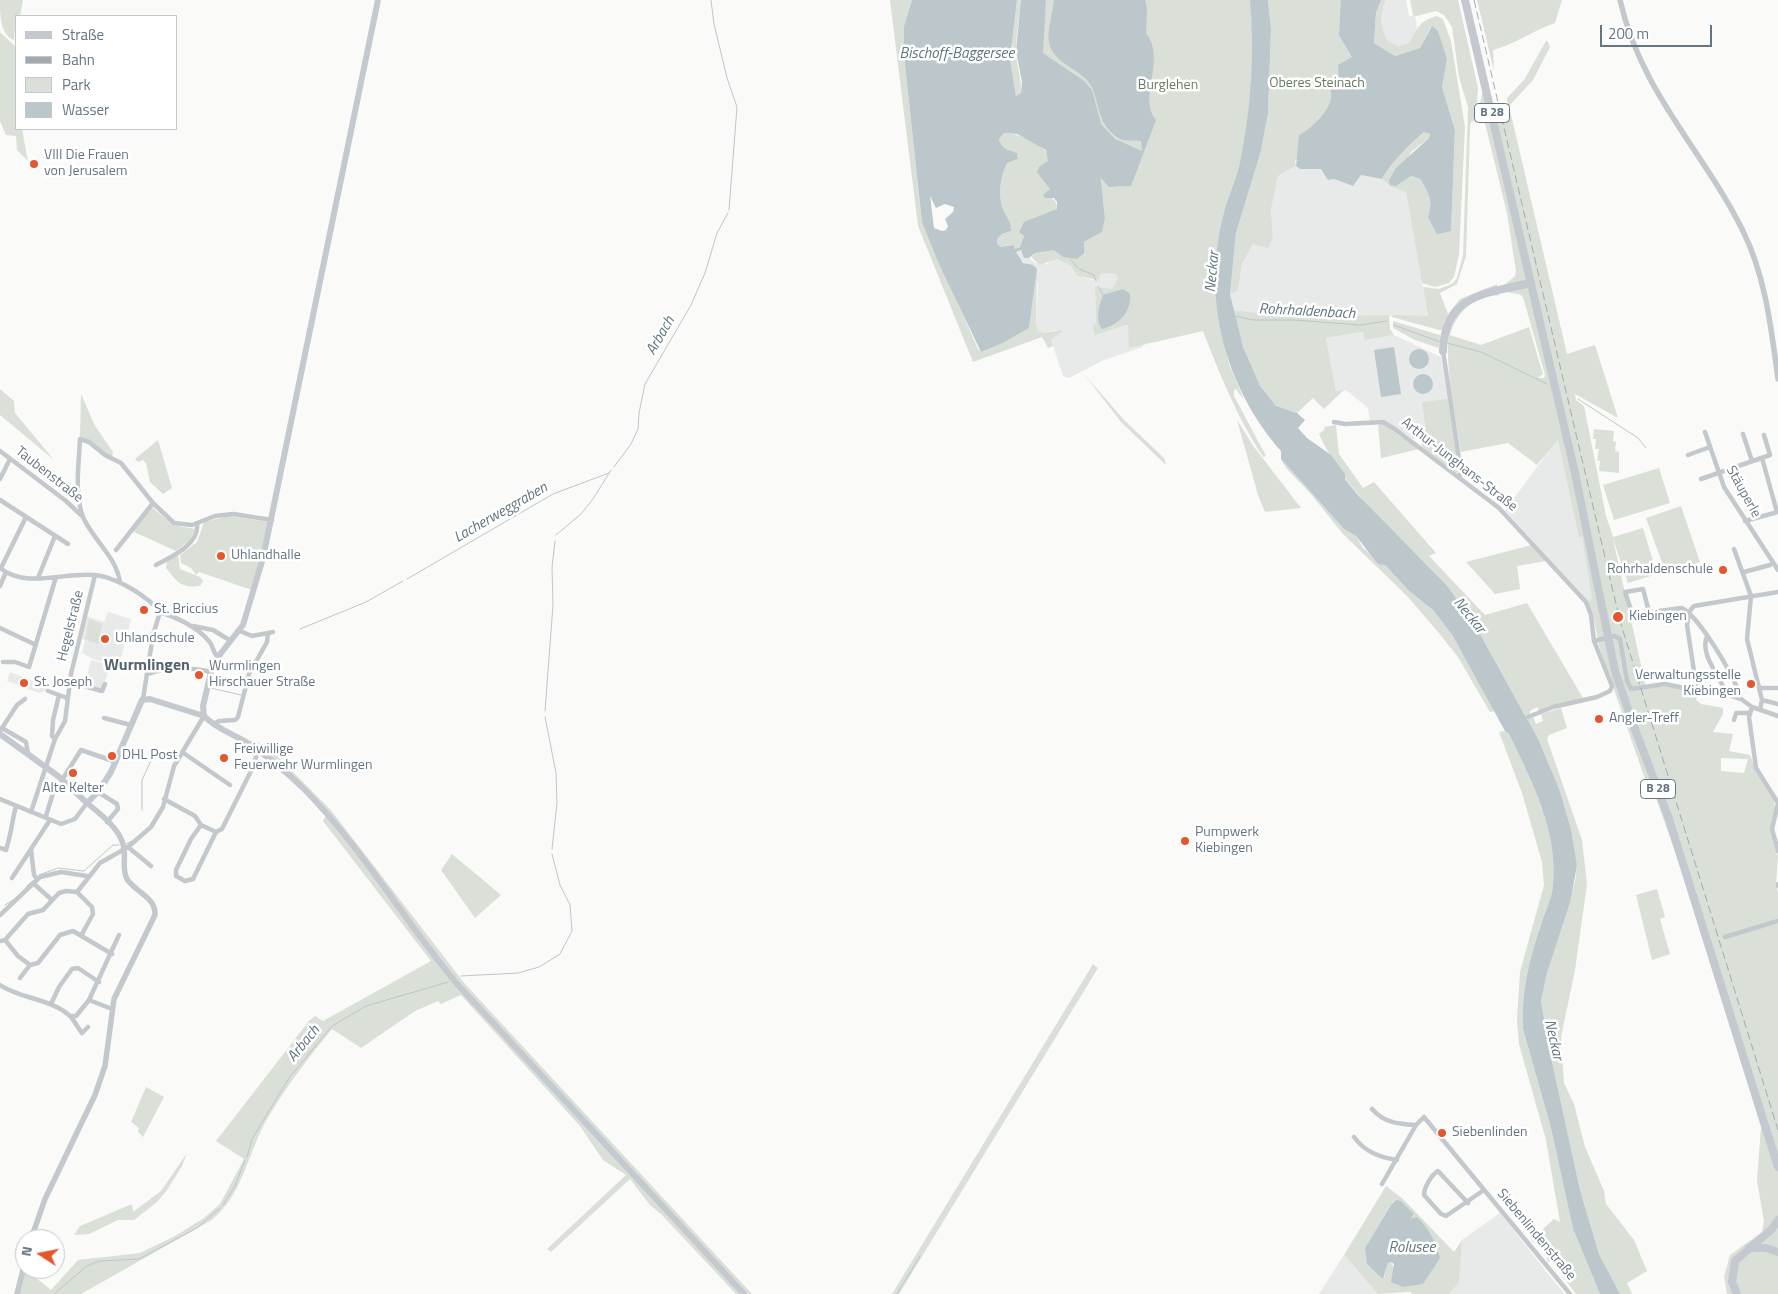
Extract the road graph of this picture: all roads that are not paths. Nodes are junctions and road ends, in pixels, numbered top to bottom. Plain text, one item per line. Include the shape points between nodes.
1 (378, 0) edge
2 (1465, 0) edge
3 (1620, 0) edge
4 (1531, 284) junction
5 (1443, 349) joint
6 (1778, 379) edge
7 (1334, 422) dead end
8 (1705, 432) dead end
9 (1742, 434) dead end
10 (1764, 435) dead end
11 (1710, 447) junction
12 (0, 451) edge
13 (1688, 455) dead end
14 (1762, 458) junction
15 (10, 459) junction
16 (1752, 461) junction
17 (1718, 473) junction
18 (1459, 477) junction
19 (0, 479) edge
20 (1701, 479) dead end
21 (0, 500) edge
22 (153, 504) junction
23 (1778, 512) edge
24 (83, 516) junction
25 (26, 517) junction
26 (272, 520) junction
27 (1745, 522) junction
28 (197, 524) junction
29 (55, 536) junction
30 (68, 544) dead end
31 (1734, 549) dead end
32 (116, 550) dead end
33 (156, 565) dead end
34 (1776, 567) edge
35 (0, 568) edge
36 (6, 572) junction
37 (1744, 572) junction
38 (95, 575) junction
39 (56, 577) junction
40 (38, 578) junction
41 (120, 582) junction
42 (0, 586) edge
43 (1778, 592) edge
44 (1751, 596) junction
45 (160, 612) junction
46 (1648, 612) junction
47 (1689, 612) junction
48 (192, 627) junction
49 (0, 628) edge
50 (240, 631) junction
51 (1707, 636) junction
52 (232, 641) junction
53 (1594, 641) junction
54 (34, 644) junction
55 (218, 657) junction
56 (3, 662) dead end
57 (211, 672) junction
58 (148, 674) junction
59 (70, 682) junction
60 (1757, 683) junction
61 (105, 684) dead end
62 (1778, 688) edge
63 (48, 691) dead end
64 (1697, 691) junction
65 (1726, 694) junction
66 (60, 695) junction
67 (67, 698) junction
68 (25, 699) dead end
69 (143, 699) junction
70 (1741, 699) junction
71 (1762, 700) junction
72 (1778, 704) edge
73 (1752, 707) junction
74 (1760, 710) junction
75 (1750, 713) junction
76 (204, 716) junction
77 (1778, 716) edge
78 (1528, 717) dead end
79 (104, 718) dead end
80 (1734, 720) dead end
81 (214, 724) junction
82 (131, 725) junction
83 (1, 731) edge
84 (55, 739) junction
85 (182, 752) junction
86 (261, 753) junction
87 (116, 762) junction
88 (46, 767) junction
89 (59, 781) junction
90 (230, 785) dead end
91 (98, 792) junction
92 (0, 799) edge
93 (164, 799) junction
94 (86, 803) junction
95 (1778, 803) edge
96 (16, 806) junction
97 (31, 812) junction
98 (48, 818) junction
99 (107, 822) junction
100 (201, 825) junction
101 (216, 832) junction
102 (0, 848) edge
103 (126, 849) junction
104 (31, 850) junction
105 (1778, 850) edge
106 (152, 866) dead end
107 (87, 876) junction
108 (12, 878) dead end
109 (35, 881) junction
110 (76, 892) junction
111 (52, 900) junction
112 (0, 915) edge
113 (1778, 921) edge
114 (82, 934) junction
115 (119, 935) dead end
116 (1725, 938) dead end
117 (2, 941) edge
118 (112, 954) junction
119 (30, 964) junction
120 (20, 978) dead end
121 (99, 982) junction
122 (0, 985) edge
123 (89, 1000) junction
124 (50, 1004) junction
125 (112, 1009) junction
126 (70, 1016) junction
127 (88, 1027) dead end
128 (1372, 1110) dead end
129 (1416, 1126) junction
130 (1354, 1137) dead end
131 (1396, 1160) junction
132 (1778, 1167) edge
133 (1382, 1184) dead end
134 (1484, 1190) junction
135 (1468, 1203) junction
136 (1778, 1220) edge
137 (34, 1229) edge
138 (1750, 1248) junction
139 (1778, 1252) edge
140 (21, 1279) edge
141 (17, 1294) edge
142 (744, 1294) edge
143 (1570, 1294) edge
144 (1737, 1294) edge

1 - 26 main road
2 - 4 main road, B 28
3 - 6 street via 1646,72 1734,215 1755,260 1768,311
4 - 5 main road via 1489,293 1459,307 1445,327
4 - 132 main road, B 28 via 1581,499 1615,671 1669,819
5 - 18 street via 1461,472
7 - 18 street, Arthur-Junghans-Straße via 1383,422
8 - 11 street, Stäuperle
9 - 16 street
10 - 14 street via 1770,455
11 - 13 street
11 - 17 street, Stäuperle
12 - 15 street, Taubenstraße
14 - 16 street
14 - 23 street
15 - 19 street
15 - 24 street, Taubenstraße
16 - 17 street
17 - 20 street
17 - 27 street, Stäuperle
18 - 53 street, Arthur-Junghans-Straße via 1511,519 1586,602
21 - 25 street
22 - 24 street via 119,461 80,439 78,488
22 - 28 street via 174,523
22 - 32 street
23 - 27 street
24 - 41 street via 105,550
25 - 29 street
25 - 35 street
26 - 28 street via 229,514
26 - 50 main road via 254,592
27 - 34 street, Stäuperle
28 - 33 street via 196,535 188,544
29 - 30 street
29 - 40 street
31 - 37 street
34 - 37 street
35 - 36 street
36 - 40 street via 18,577
36 - 42 street
37 - 44 street
38 - 39 street
38 - 41 street
38 - 59 street, Hegelstraße
39 - 40 street
39 - 54 street
41 - 45 street via 151,602
43 - 44 street
44 - 47 street via 1694,606
44 - 60 street via 1747,639
45 - 48 street
45 - 58 street via 153,635
46 - 46 street via 1632,613 1625,592 1643,588
46 - 47 street via 1677,608
47 - 51 street
47 - 64 street via 1687,624
48 - 52 street via 213,630
48 - 55 street via 210,641
49 - 54 street
50 - 52 main road
50 - 81 street via 252,636 270,633 249,674 238,717
51 - 65 street via 1704,643 1706,653
51 - 70 street via 1736,683
52 - 55 main road
53 - 64 street via 1613,637 1620,639 1627,682 1633,690 1661,684
53 - 78 street, Arthur-Junghans-Straße via 1612,686 1608,694 1553,706
54 - 56 street via 29,667
55 - 57 main road
57 - 58 street via 164,670
57 - 76 main road via 203,706
58 - 69 street
59 - 61 street, Hegelstraße via 102,691
59 - 67 street, Hegelstraße
60 - 62 street via 1760,688
60 - 71 street
63 - 66 street
64 - 65 street
65 - 70 street
66 - 67 street
66 - 84 street, Hegelstraße via 52,725
67 - 84 street, Hegelstraße via 65,721
68 - 83 street via 17,705
69 - 76 main road
69 - 82 main road
70 - 73 street
71 - 72 street
71 - 74 street
73 - 74 street
73 - 75 street
74 - 77 street
75 - 80 street via 1736,713
75 - 95 street via 1756,768
76 - 81 main road
76 - 85 street
79 - 82 street
81 - 86 main road
82 - 87 main road
83 - 88 main road
84 - 88 street, Hegelstraße
85 - 90 street
85 - 93 street
86 - 101 street via 222,828
86 - 142 main road via 319,805 458,985
87 - 89 street via 82,750
87 - 91 main road
88 - 89 main road
88 - 97 street, Hegelstraße
89 - 94 main road
89 - 98 street
91 - 94 main road
91 - 99 street via 117,805 118,809
92 - 96 street
93 - 100 street via 196,816
93 - 103 street via 151,827
94 - 98 street via 73,821 60,824
94 - 99 street
95 - 105 street via 1772,829
96 - 97 street
96 - 102 street via 6,850
97 - 98 street
98 - 104 street
99 - 103 street
100 - 101 street
100 - 101 street via 176,870 178,878 189,882 193,879
103 - 106 street
103 - 107 street via 100,863
103 - 125 street via 124,871 129,881 155,907 153,920 120,984
104 - 108 street
104 - 109 street
107 - 109 street via 61,872
107 - 110 street
109 - 111 street
109 - 112 street
110 - 111 street via 66,891
110 - 114 street via 92,907 93,914
111 - 117 street via 43,910 28,914
113 - 116 street
114 - 118 street
114 - 119 street via 73,931 60,935 38,963
115 - 118 street
117 - 119 street
118 - 121 street
119 - 120 street
121 - 123 street
121 - 124 street via 78,968 72,969
122 - 124 street
123 - 125 street
123 - 126 street via 76,1016
124 - 126 street
125 - 137 street via 103,1073 42,1205
126 - 127 street via 82,1033
128 - 129 street via 1390,1122
129 - 131 street
129 - 134 street, Siebenlindenstraße via 1424,1117
130 - 131 street via 1376,1156
131 - 133 street
134 - 135 street, Siebenlindenstraße
134 - 143 street, Siebenlindenstraße
135 - 135 street, Siebenlindenstraße via 1446,1216 1424,1196 1424,1192 1438,1171
136 - 138 main road
138 - 139 main road
138 - 144 main road via 1735,1261 1732,1282
140 - 141 street

